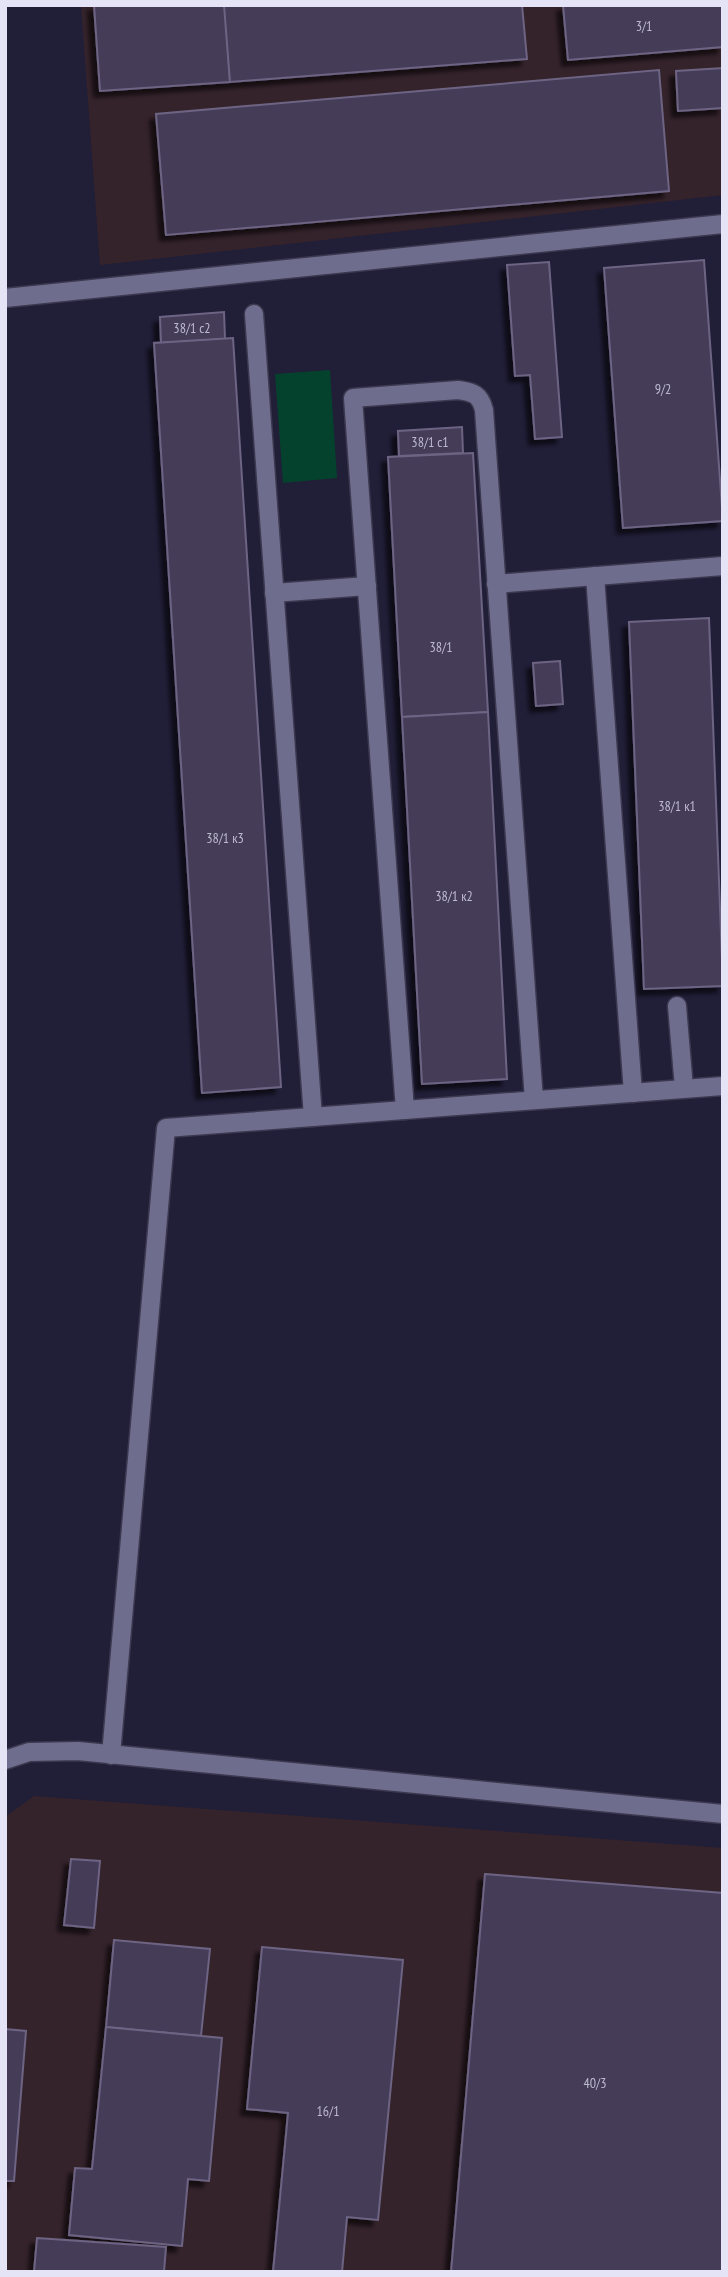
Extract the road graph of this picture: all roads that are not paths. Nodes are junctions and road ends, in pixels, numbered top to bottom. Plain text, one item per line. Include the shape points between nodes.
1 (723, 224) edge
2 (5, 298) edge
3 (254, 314) dead end
4 (723, 566) edge
5 (595, 576) junction
6 (496, 584) junction
7 (367, 586) junction
8 (274, 593) junction
9 (677, 1006) dead end
10 (723, 1086) edge
11 (684, 1088) junction
12 (633, 1093) junction
13 (534, 1100) junction
14 (405, 1110) junction
15 (313, 1117) junction
16 (111, 1755) junction
17 (5, 1760) edge
18 (723, 1814) edge

1 - 2 street
3 - 8 street
4 - 5 street
5 - 6 street
5 - 12 street
6 - 7 street via 484,410 473,392 458,390 353,398
6 - 13 street
7 - 8 street
7 - 14 street
8 - 15 street
9 - 11 street
10 - 11 street
11 - 12 street
12 - 13 street
13 - 14 street
14 - 15 street
15 - 16 street via 166,1128
16 - 17 street via 29,1752
16 - 18 street

